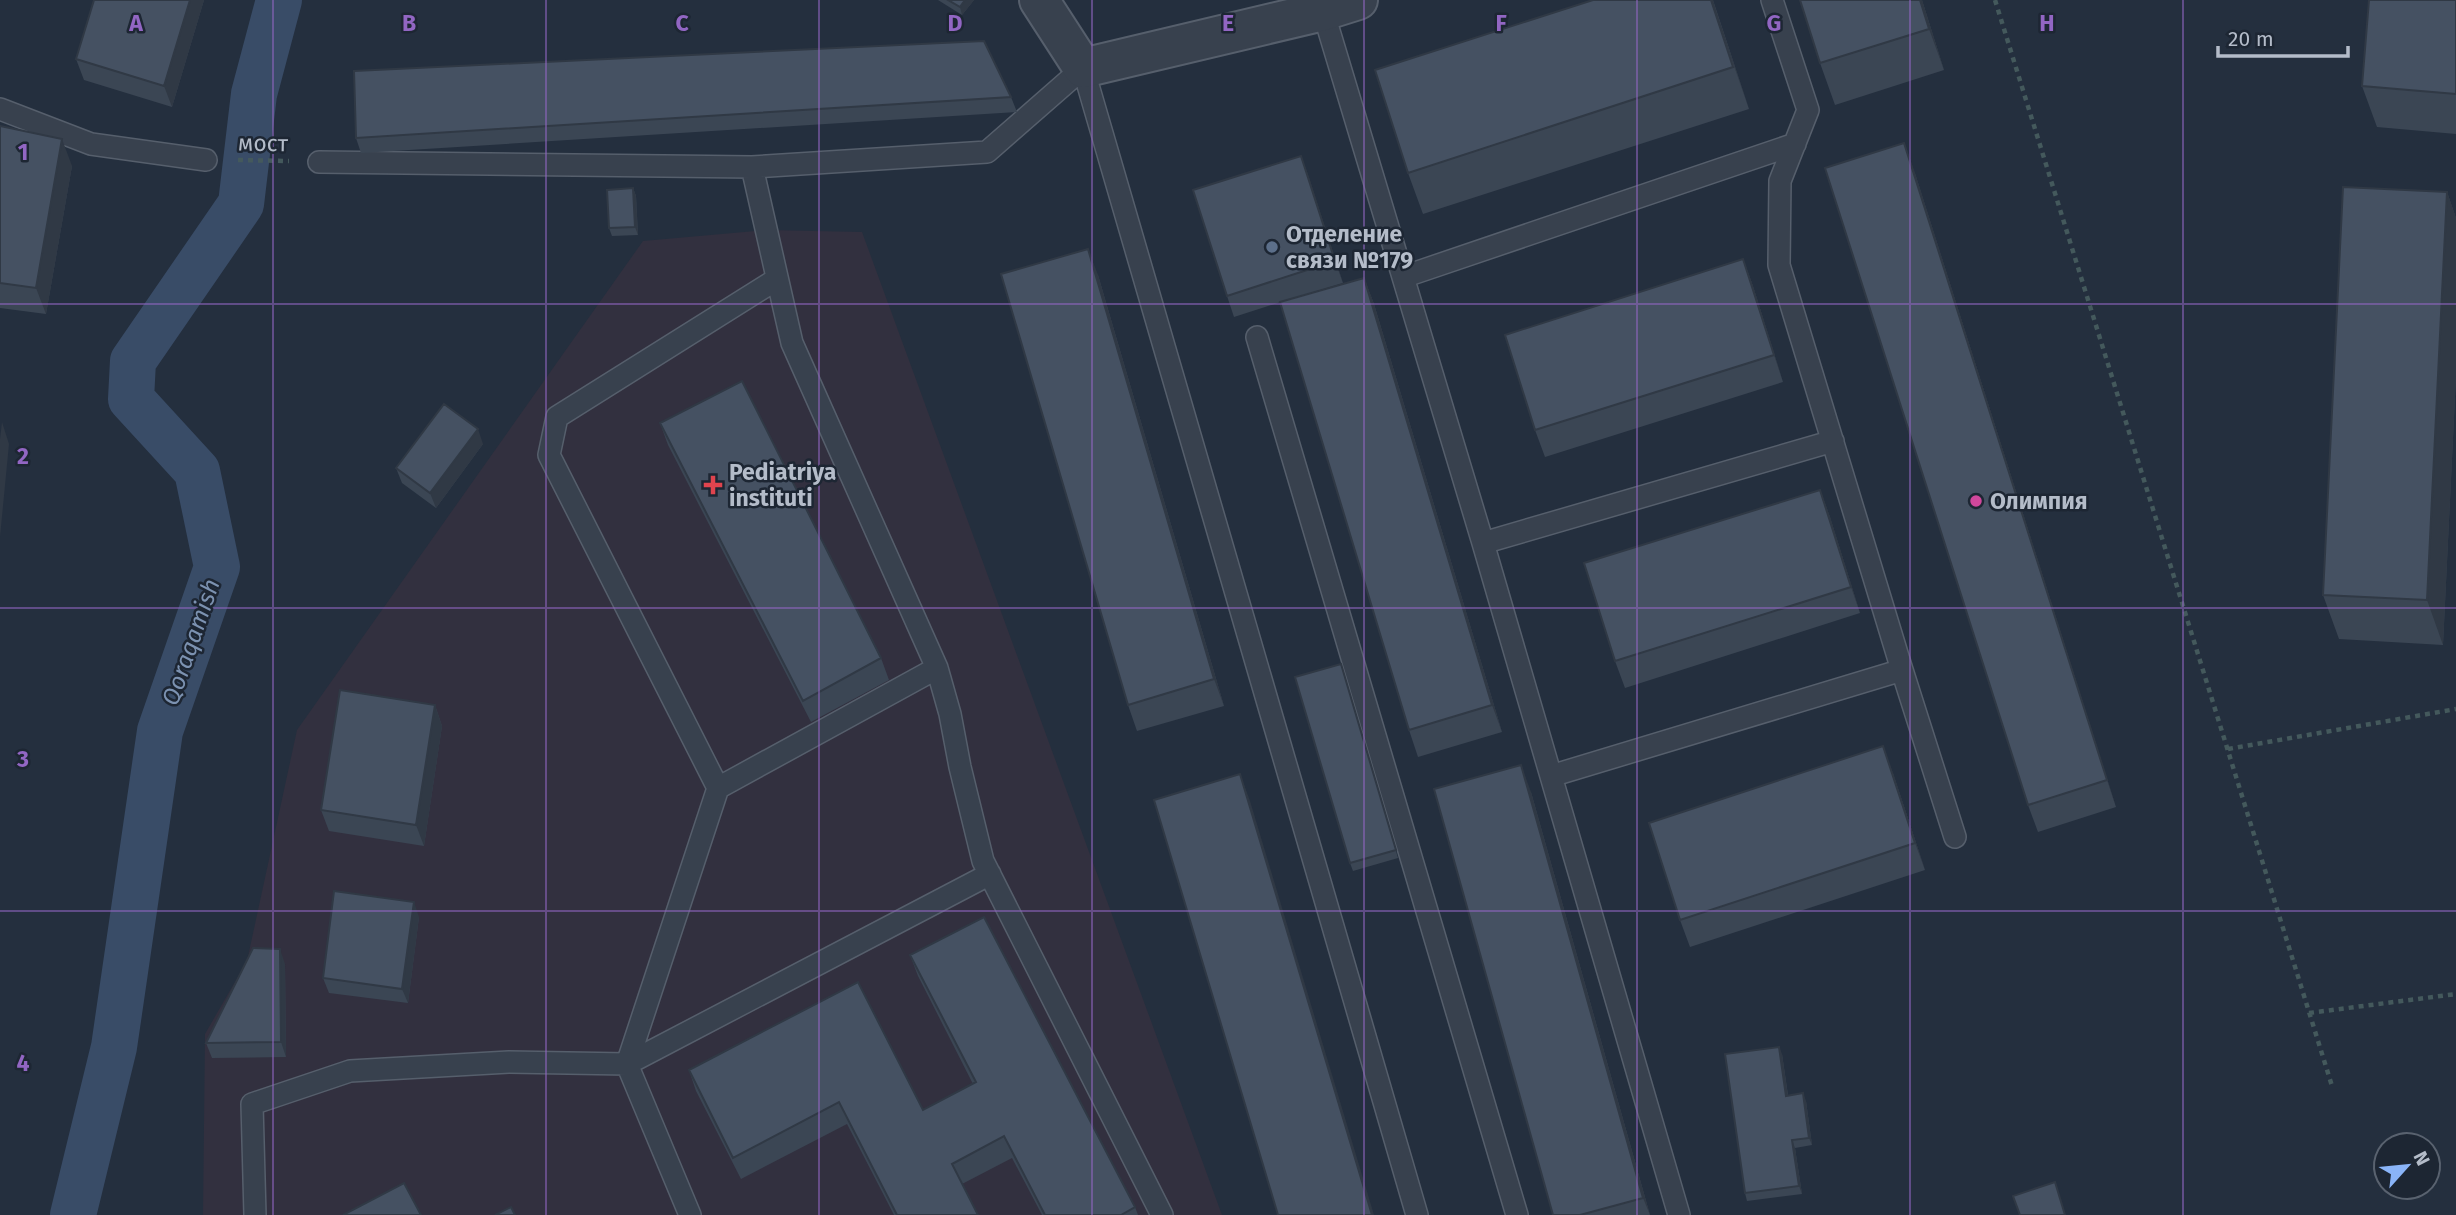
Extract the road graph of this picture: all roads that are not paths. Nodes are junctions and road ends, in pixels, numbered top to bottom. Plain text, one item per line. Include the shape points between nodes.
1 (1039, 0) edge
2 (1772, 0) edge
3 (1340, 6) edge
4 (1083, 68) junction
5 (0, 109) edge
6 (1795, 144) junction
7 (206, 160) road end
8 (318, 162) road end
9 (752, 167) junction
10 (1403, 277) junction
11 (777, 279) junction
12 (1257, 338) dead end
13 (1833, 441) junction
14 (1483, 543) junction
15 (937, 668) junction
16 (1902, 670) junction
17 (1551, 776) junction
18 (718, 788) junction
19 (1955, 837) dead end
20 (990, 874) junction
21 (628, 1065) junction
22 (255, 1215) edge
23 (690, 1215) edge
24 (1162, 1215) edge
25 (1417, 1215) edge
26 (1517, 1215) edge
27 (1679, 1215) edge

1 - 4 street
2 - 6 lane via 1808,110
3 - 4 street
3 - 10 lane
4 - 9 lane via 986,152
4 - 25 lane
5 - 7 lane via 91,144
6 - 10 lane
6 - 13 lane via 1780,181 1779,265
8 - 9 lane
9 - 11 lane
10 - 14 lane
11 - 15 lane via 792,343
11 - 18 lane via 557,417 549,455
12 - 26 lane
13 - 14 lane
13 - 16 lane
14 - 17 lane
15 - 18 lane
15 - 20 lane
16 - 17 lane
16 - 19 lane
17 - 27 lane
18 - 21 lane
20 - 21 lane
20 - 24 lane
21 - 22 lane via 509,1062 350,1071 252,1104
21 - 23 lane

